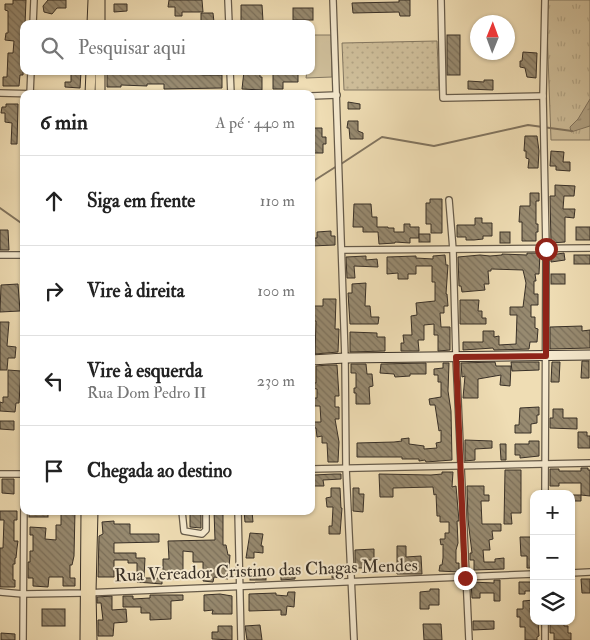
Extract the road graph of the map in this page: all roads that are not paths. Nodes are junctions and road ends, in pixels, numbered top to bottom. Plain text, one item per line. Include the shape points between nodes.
1 (34, 0) edge
2 (93, 0) edge
3 (100, 0) edge
4 (228, 0) edge
5 (333, 0) edge
6 (440, 0) edge
7 (545, 0) edge
8 (33, 20) edge
9 (92, 20) edge
10 (100, 20) edge
11 (229, 20) edge
12 (31, 75) edge
13 (91, 75) edge
14 (100, 75) edge
15 (230, 75) edge
16 (30, 90) edge
17 (90, 90) edge
18 (100, 90) edge
19 (231, 90) edge
20 (0, 93) edge
21 (20, 94) edge
22 (336, 95) junction
23 (315, 96) edge
24 (543, 96) junction
25 (449, 200) dead end
26 (590, 248) edge
27 (546, 249) junction
28 (342, 250) junction
29 (453, 250) junction
30 (0, 255) edge
31 (20, 255) edge
32 (546, 356) junction
33 (590, 356) edge
34 (456, 357) junction
35 (346, 358) junction
36 (315, 360) edge
37 (545, 463) junction
38 (590, 463) edge
39 (460, 466) junction
40 (346, 468) junction
41 (315, 469) edge
42 (0, 474) edge
43 (20, 474) edge
44 (545, 490) edge
45 (24, 515) edge
46 (86, 515) edge
47 (93, 515) edge
48 (182, 515) edge
49 (206, 515) edge
50 (238, 515) edge
51 (89, 549) junction
52 (575, 572) edge
53 (590, 572) edge
54 (530, 574) edge
55 (465, 578) junction
56 (352, 582) junction
57 (239, 586) junction
58 (0, 592) edge
59 (88, 593) junction
60 (23, 594) junction
61 (545, 625) edge
62 (23, 640) edge
63 (85, 640) edge
64 (92, 640) edge
65 (241, 640) edge
66 (354, 640) edge
67 (469, 640) edge
68 (545, 640) edge

1 - 8 street
2 - 9 main road
3 - 10 main road
4 - 11 street
5 - 22 street
6 - 24 street via 443,98
7 - 24 street
12 - 16 street
13 - 17 main road
14 - 18 main road
15 - 19 street
20 - 21 street
22 - 23 street
22 - 28 street
24 - 27 street
25 - 29 street
26 - 27 street
27 - 29 street
27 - 32 street
28 - 29 street
28 - 35 street
29 - 34 street
30 - 31 street
32 - 33 street
32 - 34 street
32 - 37 street
34 - 35 street
34 - 39 street
35 - 36 street
35 - 40 street
37 - 38 street
37 - 39 street
37 - 44 street
39 - 40 street
39 - 55 street
40 - 41 street
40 - 56 street
42 - 43 street
45 - 60 street
46 - 51 main road
47 - 51 main road
48 - 49 street via 184,531 202,534 206,530
50 - 57 street
51 - 59 main road
52 - 53 street
54 - 55 street, Rua Vereador Cristino das Chagas Mendes
55 - 56 street, Rua Vereador Cristino das Chagas Mendes
55 - 67 street
56 - 57 street, Rua Vereador Cristino das Chagas Mendes
56 - 66 street
57 - 59 street, Rua Vereador Cristino das Chagas Mendes
57 - 65 street
58 - 60 street, Rua Vereador Cristino das Chagas Mendes
59 - 60 street, Rua Vereador Cristino das Chagas Mendes
59 - 63 main road
59 - 64 main road
60 - 62 street
61 - 68 street

